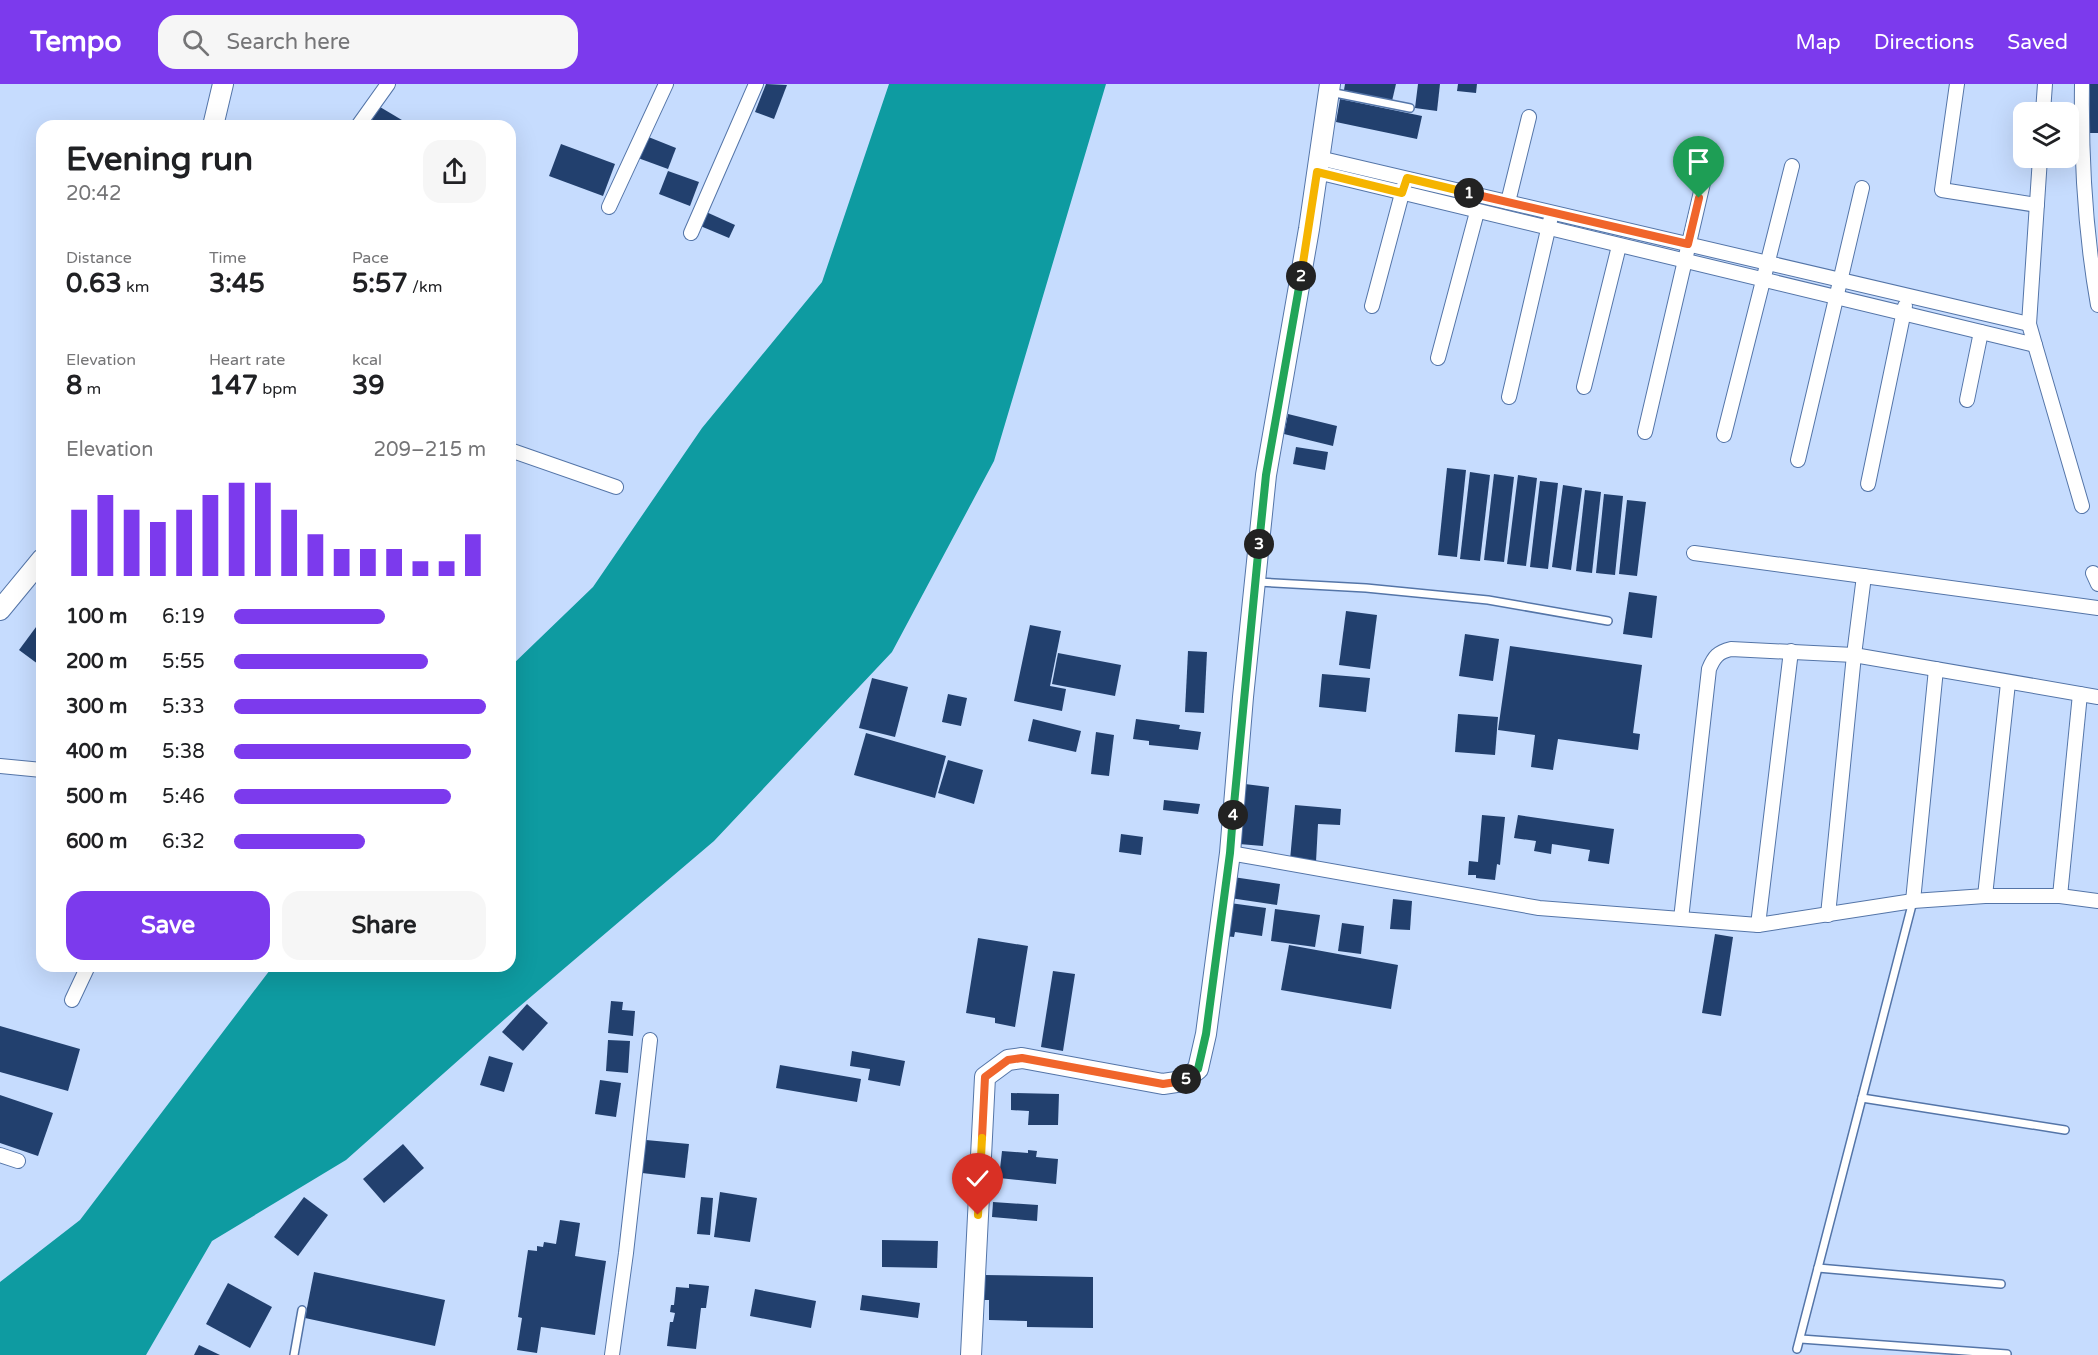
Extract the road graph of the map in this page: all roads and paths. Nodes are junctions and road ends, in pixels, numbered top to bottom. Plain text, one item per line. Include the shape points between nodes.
1 (223, 84) edge
2 (388, 84) edge
3 (666, 84) edge
4 (756, 84) edge
5 (1957, 84) edge
6 (2045, 84) edge
7 (2082, 84) edge
8 (1329, 88) edge
9 (2044, 102) edge
10 (1410, 108) dead end
11 (1529, 117) dead end
12 (214, 120) edge
13 (362, 120) edge
14 (1710, 153) dead end
15 (1318, 165) junction
16 (1791, 166) dead end
17 (2039, 168) edge
18 (1407, 178) junction
19 (1862, 188) dead end
20 (1402, 193) junction
21 (1508, 202) junction
22 (2037, 205) junction
23 (609, 207) dead end
24 (1477, 212) junction
25 (1552, 213) junction
26 (1548, 229) junction
27 (690, 233) dead end
28 (1688, 244) junction
29 (1619, 246) junction
30 (1684, 261) junction
31 (1767, 263) junction
32 (1763, 280) junction
33 (1840, 280) junction
34 (1907, 296) junction
35 (1836, 298) junction
36 (2098, 305) edge
37 (1372, 306) dead end
38 (1903, 314) junction
39 (2029, 324) junction
40 (1981, 332) junction
41 (2035, 345) junction
42 (1438, 358) dead end
43 (1584, 387) dead end
44 (1509, 397) dead end
45 (1967, 400) dead end
46 (1645, 432) dead end
47 (1724, 435) dead end
48 (516, 452) edge
49 (1798, 460) dead end
50 (1868, 484) dead end
51 (616, 487) dead end
52 (2082, 506) dead end
53 (1694, 554) dead end
54 (36, 567) edge
55 (1864, 576) junction
56 (1255, 582) junction
57 (2098, 608) edge
58 (0, 610) edge
59 (1608, 621) dead end
60 (1791, 651) junction
61 (1854, 655) junction
62 (1936, 669) junction
63 (2008, 683) junction
64 (2080, 694) junction
65 (2098, 697) edge
66 (0, 766) edge
67 (36, 769) edge
68 (1230, 853) junction
69 (1985, 896) junction
70 (2060, 896) junction
71 (1913, 901) junction
72 (2098, 901) edge
73 (1828, 915) junction
74 (1681, 919) junction
75 (1758, 925) junction
76 (85, 972) edge
77 (72, 1000) dead end
78 (650, 1040) dead end
79 (1863, 1098) junction
80 (2065, 1130) dead end
81 (0, 1155) edge
82 (18, 1161) dead end
83 (1818, 1268) junction
84 (2001, 1284) dead end
85 (302, 1310) dead end
86 (1801, 1339) junction
87 (1797, 1349) dead end
88 (2007, 1354) edge
89 (294, 1355) edge
90 (612, 1355) edge
91 (971, 1355) edge

1 - 12 main road
2 - 13 street
3 - 23 street
4 - 27 street
5 - 22 street via 1942,190
6 - 9 street
7 - 36 street via 2081,149 2089,256
8 - 10 lane
8 - 15 main road
11 - 21 street
14 - 28 street
15 - 18 street
15 - 20 street
15 - 56 main road via 1266,475
16 - 31 street
17 - 22 street
18 - 20 street
18 - 21 street
19 - 33 street
20 - 24 street
20 - 37 street
21 - 25 street
22 - 39 street
24 - 26 street
24 - 42 street
25 - 26 street
25 - 28 street
26 - 29 street
26 - 44 street
28 - 30 street
28 - 31 street
29 - 30 street
29 - 43 street
30 - 32 street
30 - 46 street
31 - 32 street
31 - 33 street
32 - 35 street
32 - 47 street
33 - 34 street
33 - 35 street
34 - 38 street
34 - 39 street
35 - 38 street
35 - 49 street
38 - 40 street
38 - 50 street
39 - 41 street
40 - 41 street
40 - 45 street
41 - 52 street
48 - 51 street
53 - 55 street
54 - 58 main road
55 - 57 street
55 - 61 street
56 - 59 lane via 1488,600
56 - 68 main road
60 - 61 street
60 - 74 street via 1731,649 1713,658 1708,669
60 - 75 street
61 - 62 street
61 - 73 street
62 - 63 street
62 - 71 street
63 - 64 street
63 - 69 street
64 - 65 street
64 - 70 street
66 - 67 street
68 - 74 street via 1539,908
68 - 91 main road via 1198,1069 1183,1081 1163,1084 1022,1058 1008,1060 985,1077
69 - 70 street
69 - 71 street
70 - 72 street
71 - 73 street
71 - 79 lane
73 - 75 street
74 - 75 street
76 - 77 street
78 - 90 street
79 - 80 lane
79 - 83 lane
81 - 82 street
83 - 84 lane
83 - 86 lane
85 - 89 lane
86 - 87 lane
86 - 88 lane

